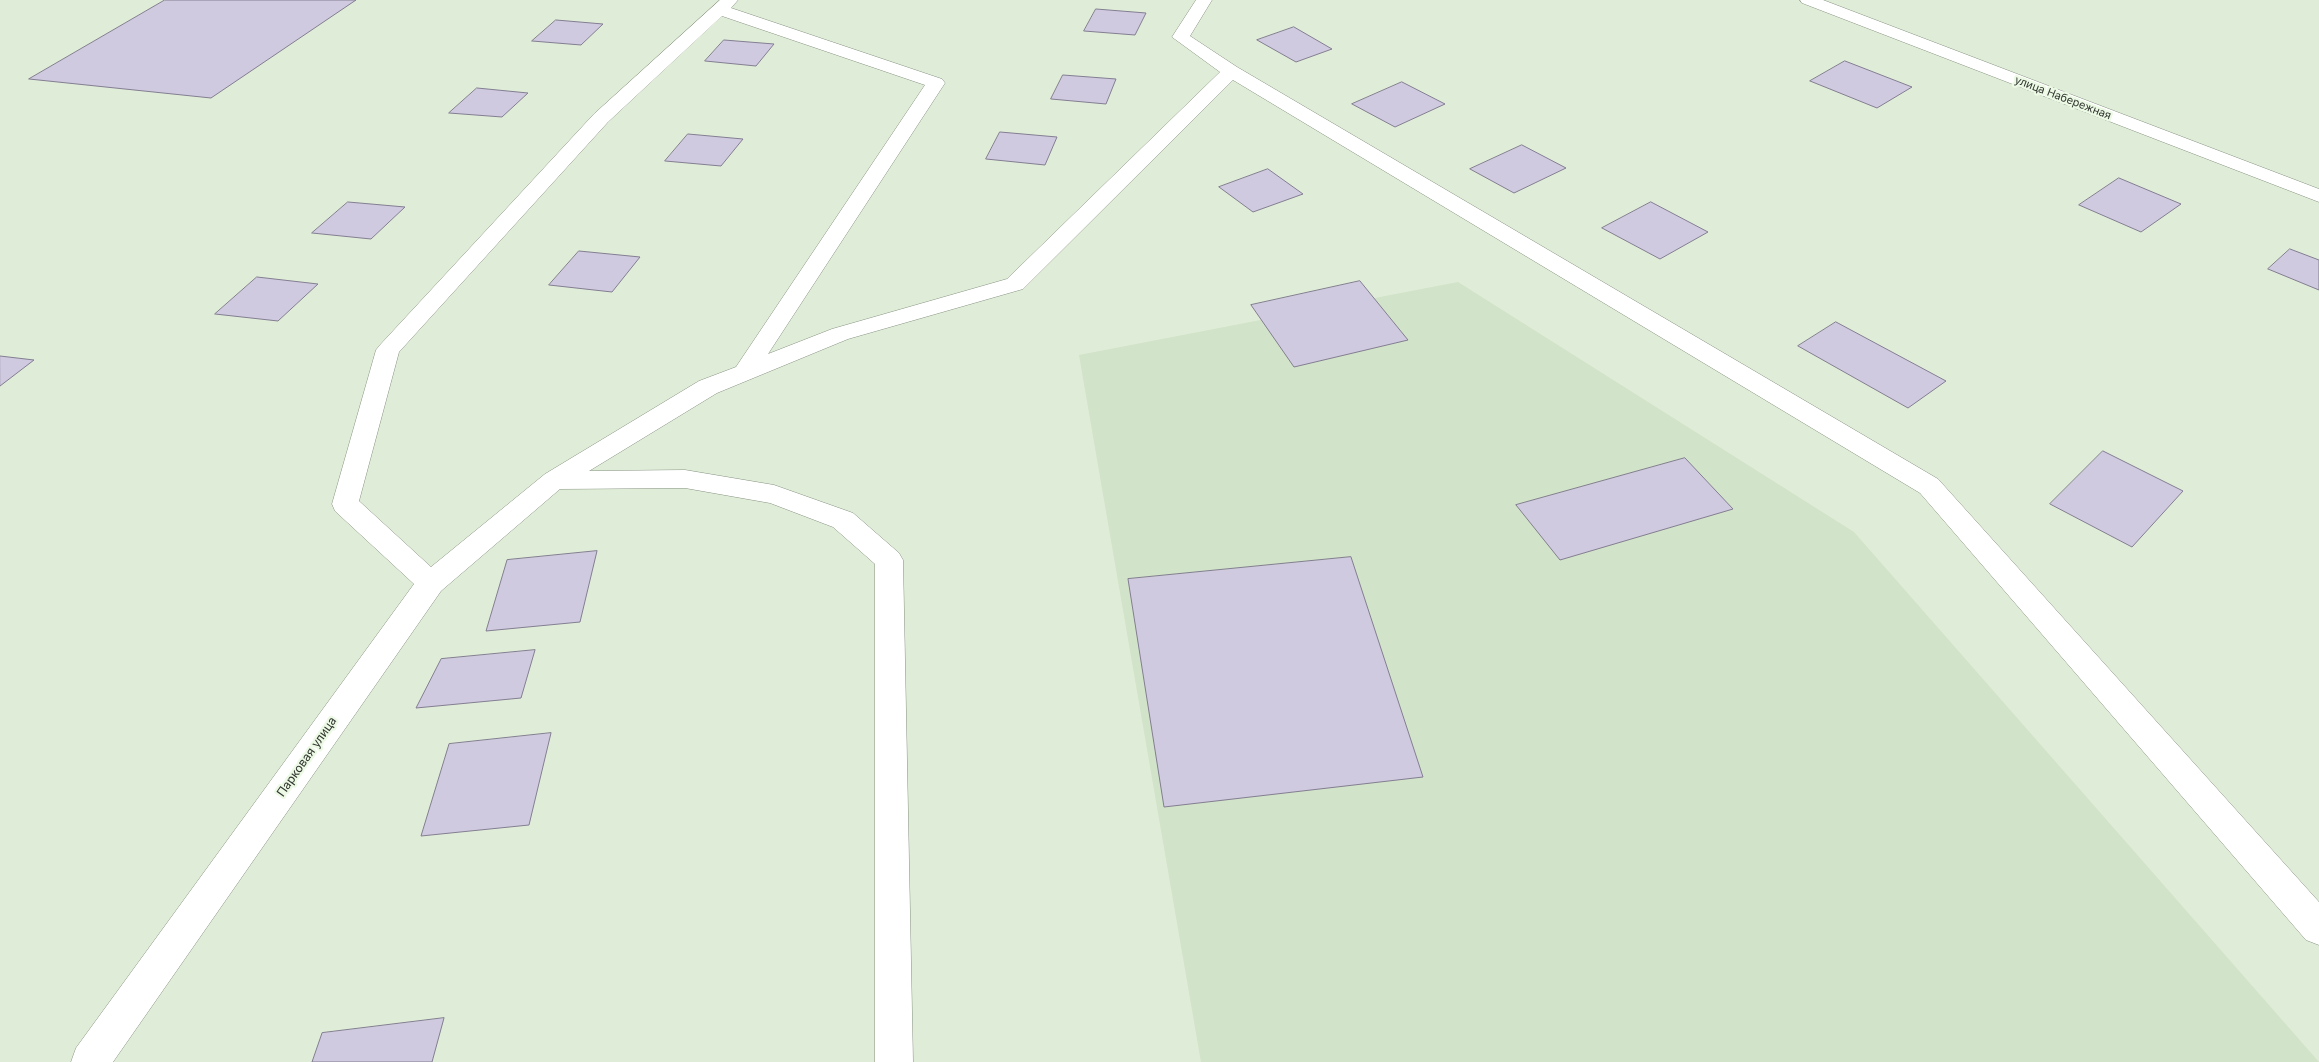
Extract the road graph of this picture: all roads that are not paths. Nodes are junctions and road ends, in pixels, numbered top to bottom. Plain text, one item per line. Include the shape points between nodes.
1 (1204, 0) edge
2 (1808, 0) edge
3 (724, 5) edge
4 (1231, 71) junction
5 (2319, 196) edge
6 (744, 373) junction
7 (554, 480) junction
8 (431, 582) junction
9 (2319, 928) edge
10 (90, 1062) edge
11 (894, 1062) edge

1 - 4 street via 1181,37
2 - 5 street, улица Набережная
3 - 6 street via 936,83
3 - 8 street via 602,118 388,350 345,504
4 - 6 street, Парковая улица via 1015,284 840,334
4 - 9 street via 1929,486
6 - 7 street, Парковая улица via 708,387
7 - 8 street, Парковая улица
7 - 11 street via 685,479 774,494 843,520 889,560
8 - 10 street, Парковая улица

